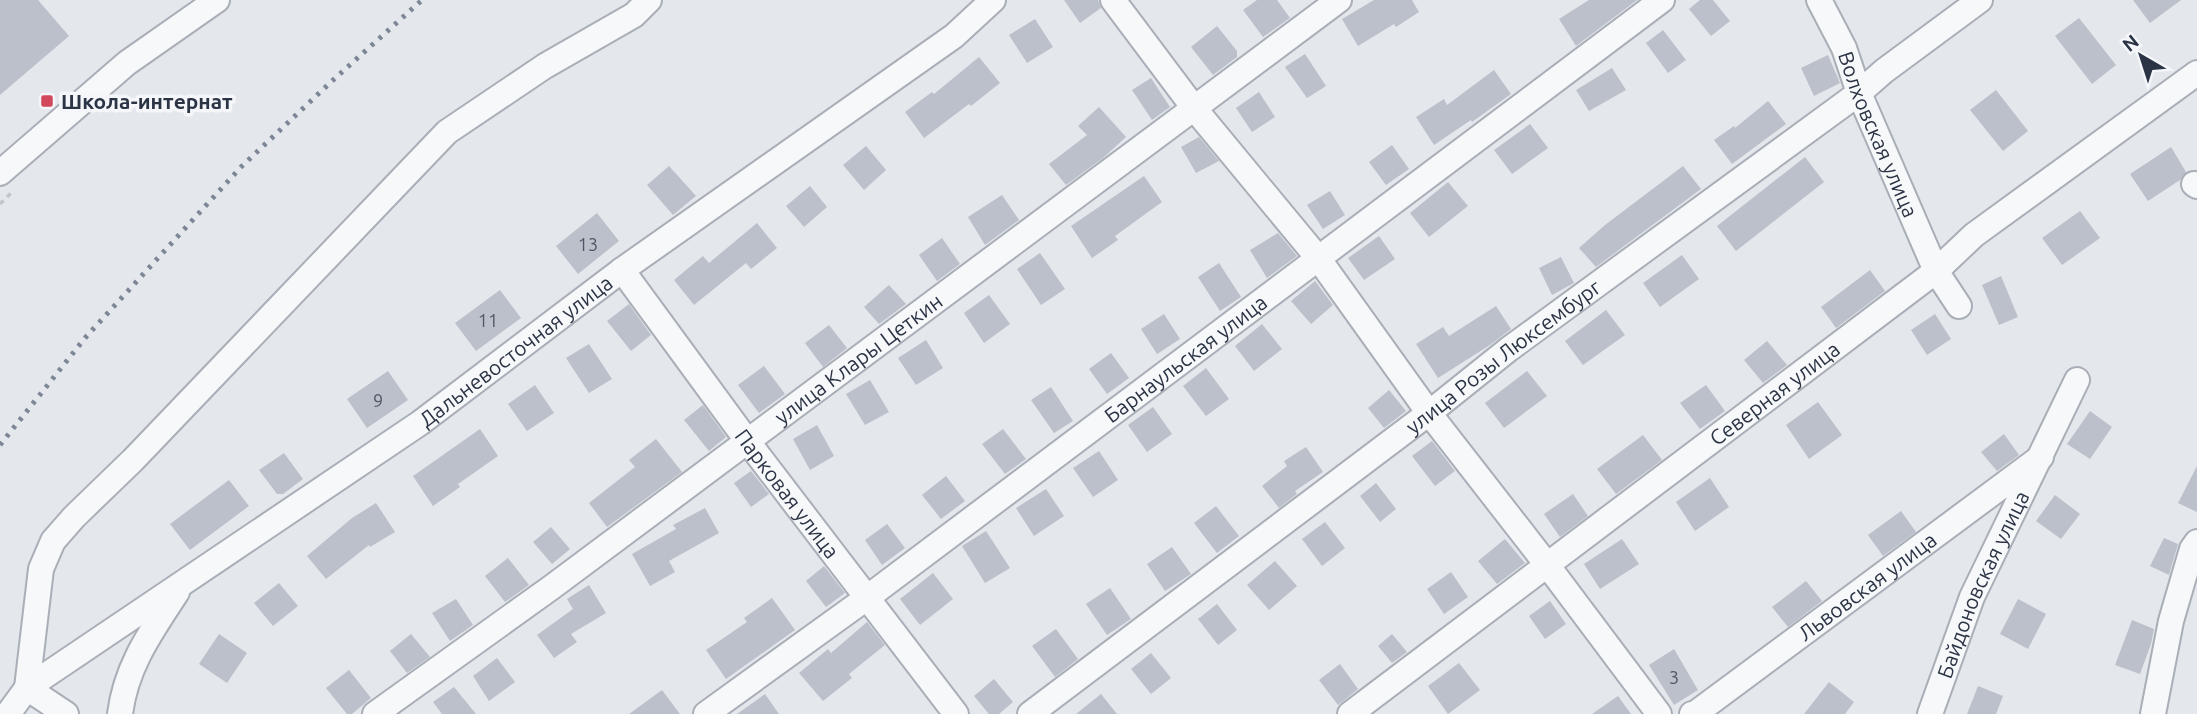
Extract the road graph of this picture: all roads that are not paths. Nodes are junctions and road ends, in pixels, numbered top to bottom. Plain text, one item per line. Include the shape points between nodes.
1 (217, 0) edge
2 (649, 0) edge
3 (993, 0) edge
4 (1113, 0) edge
5 (1339, 0) edge
6 (1662, 0) edge
7 (1819, 0) edge
8 (1980, 0) edge
9 (2197, 73) edge
10 (1859, 93) junction
11 (1194, 108) junction
12 (0, 173) edge
13 (1318, 258) junction
14 (622, 270) junction
15 (1935, 270) junction
16 (1959, 306) dead end
17 (2077, 380) dead end
18 (1429, 413) junction
19 (748, 442) junction
20 (2041, 457) junction
21 (2197, 542) edge
22 (1548, 566) junction
23 (184, 582) junction
24 (868, 597) junction
25 (27, 688) junction
26 (8, 714) edge
27 (66, 714) edge
28 (120, 714) edge
29 (375, 714) edge
30 (706, 714) edge
31 (957, 714) edge
32 (1030, 714) edge
33 (1350, 714) edge
34 (1659, 714) edge
35 (1692, 714) edge
36 (1930, 714) edge
37 (2153, 714) edge

1 - 12 street via 127,63
2 - 25 street, Дальневосточная улица via 634,15 545,66 447,132 67,525 53,541 41,569
3 - 14 street, Дальневосточная улица via 954,36
4 - 11 street
5 - 11 street, улица Клары Цеткин
6 - 13 street, Барнаульская улица
7 - 10 street, Волховская улица via 1844,48
8 - 10 street, улица Розы Люксембург
9 - 15 street, Северная улица via 1974,235
10 - 15 street, Волховская улица
10 - 18 street, улица Розы Люксембург via 1509,349
11 - 13 street
11 - 19 street, улица Клары Цеткин
13 - 18 street
13 - 24 street, Барнаульская улица
14 - 19 street, Парковая улица
14 - 23 street, Дальневосточная улица via 420,423
15 - 16 street, Волховская улица
15 - 22 street, Северная улица
17 - 20 street, Байдоновская улица
18 - 22 street
18 - 32 street, улица Розы Люксембург
19 - 24 street, Парковая улица
19 - 29 street, улица Клары Цеткин
20 - 35 street, Львовская улица
20 - 36 street, Байдоновская улица via 1972,597
21 - 37 street via 2171,621
22 - 33 street, Северная улица
22 - 34 street
23 - 25 street, Дальневосточная улица
23 - 28 street via 141,647 123,690
24 - 30 street, Барнаульская улица
24 - 31 street, Парковая улица
25 - 26 street, Дальневосточная улица
25 - 27 street

